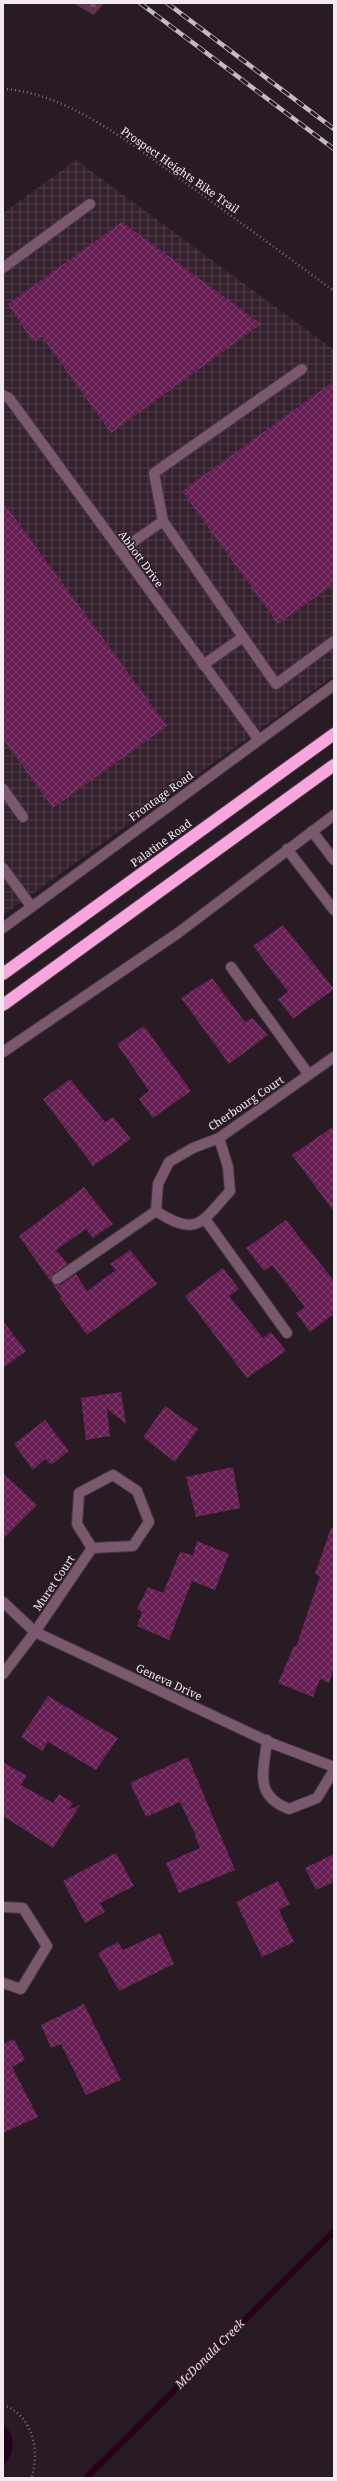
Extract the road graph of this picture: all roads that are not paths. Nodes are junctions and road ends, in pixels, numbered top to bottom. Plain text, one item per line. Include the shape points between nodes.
1 (90, 204) dead end
2 (3, 268) edge
3 (302, 369) dead end
4 (3, 395) edge
5 (163, 521) junction
6 (120, 551) junction
7 (242, 637) junction
8 (334, 641) edge
9 (203, 665) junction
10 (334, 685) edge
11 (334, 734) edge
12 (258, 740) junction
13 (334, 766) edge
14 (3, 789) edge
15 (334, 815) edge
16 (23, 817) dead end
17 (312, 831) junction
18 (287, 849) junction
19 (334, 860) edge
20 (3, 868) edge
21 (30, 906) junction
22 (334, 910) edge
23 (3, 928) edge
24 (231, 967) dead end
25 (3, 974) edge
26 (3, 1005) edge
27 (3, 1052) edge
28 (334, 1057) edge
29 (309, 1075) junction
30 (219, 1138) junction
31 (156, 1211) junction
32 (205, 1219) junction
33 (57, 1279) dead end
34 (287, 1333) dead end
35 (92, 1548) junction
36 (3, 1602) edge
37 (35, 1632) junction
38 (3, 1674) edge
39 (267, 1740) junction
40 (334, 1769) edge
41 (3, 1907) edge
42 (3, 1983) edge

1 - 2 street
3 - 5 street via 154,473
4 - 6 street, Abbott Drive via 9,398
5 - 6 street
5 - 7 street
6 - 9 street, Abbott Drive
7 - 8 street via 276,684
7 - 9 street
9 - 12 street, Abbott Drive
10 - 12 street, Frontage Road
11 - 25 highway, Palatine Road
12 - 21 street, Frontage Road
13 - 26 highway
14 - 16 street
15 - 17 street
17 - 18 street
17 - 19 street
18 - 22 street
18 - 27 street via 178,933
20 - 21 street
21 - 23 street, Frontage Road
24 - 29 street
28 - 29 street, Cherbourg Court
29 - 30 street, Cherbourg Court
30 - 31 street, Cherbourg Court via 193,1148 169,1162 158,1184
30 - 32 street via 228,1167 230,1191
31 - 32 street via 176,1224 194,1225
31 - 33 street
32 - 34 street
35 - 35 street via 133,1546 149,1522 137,1490 113,1475 79,1493 77,1524
35 - 37 street, Muret Court
36 - 37 street, Geneva Drive
37 - 38 street, Muret Court
37 - 39 street, Geneva Drive
39 - 40 street, Geneva Drive
39 - 40 street via 262,1786 277,1804 289,1809 317,1798
41 - 42 street via 23,1908 47,1946 21,1989

